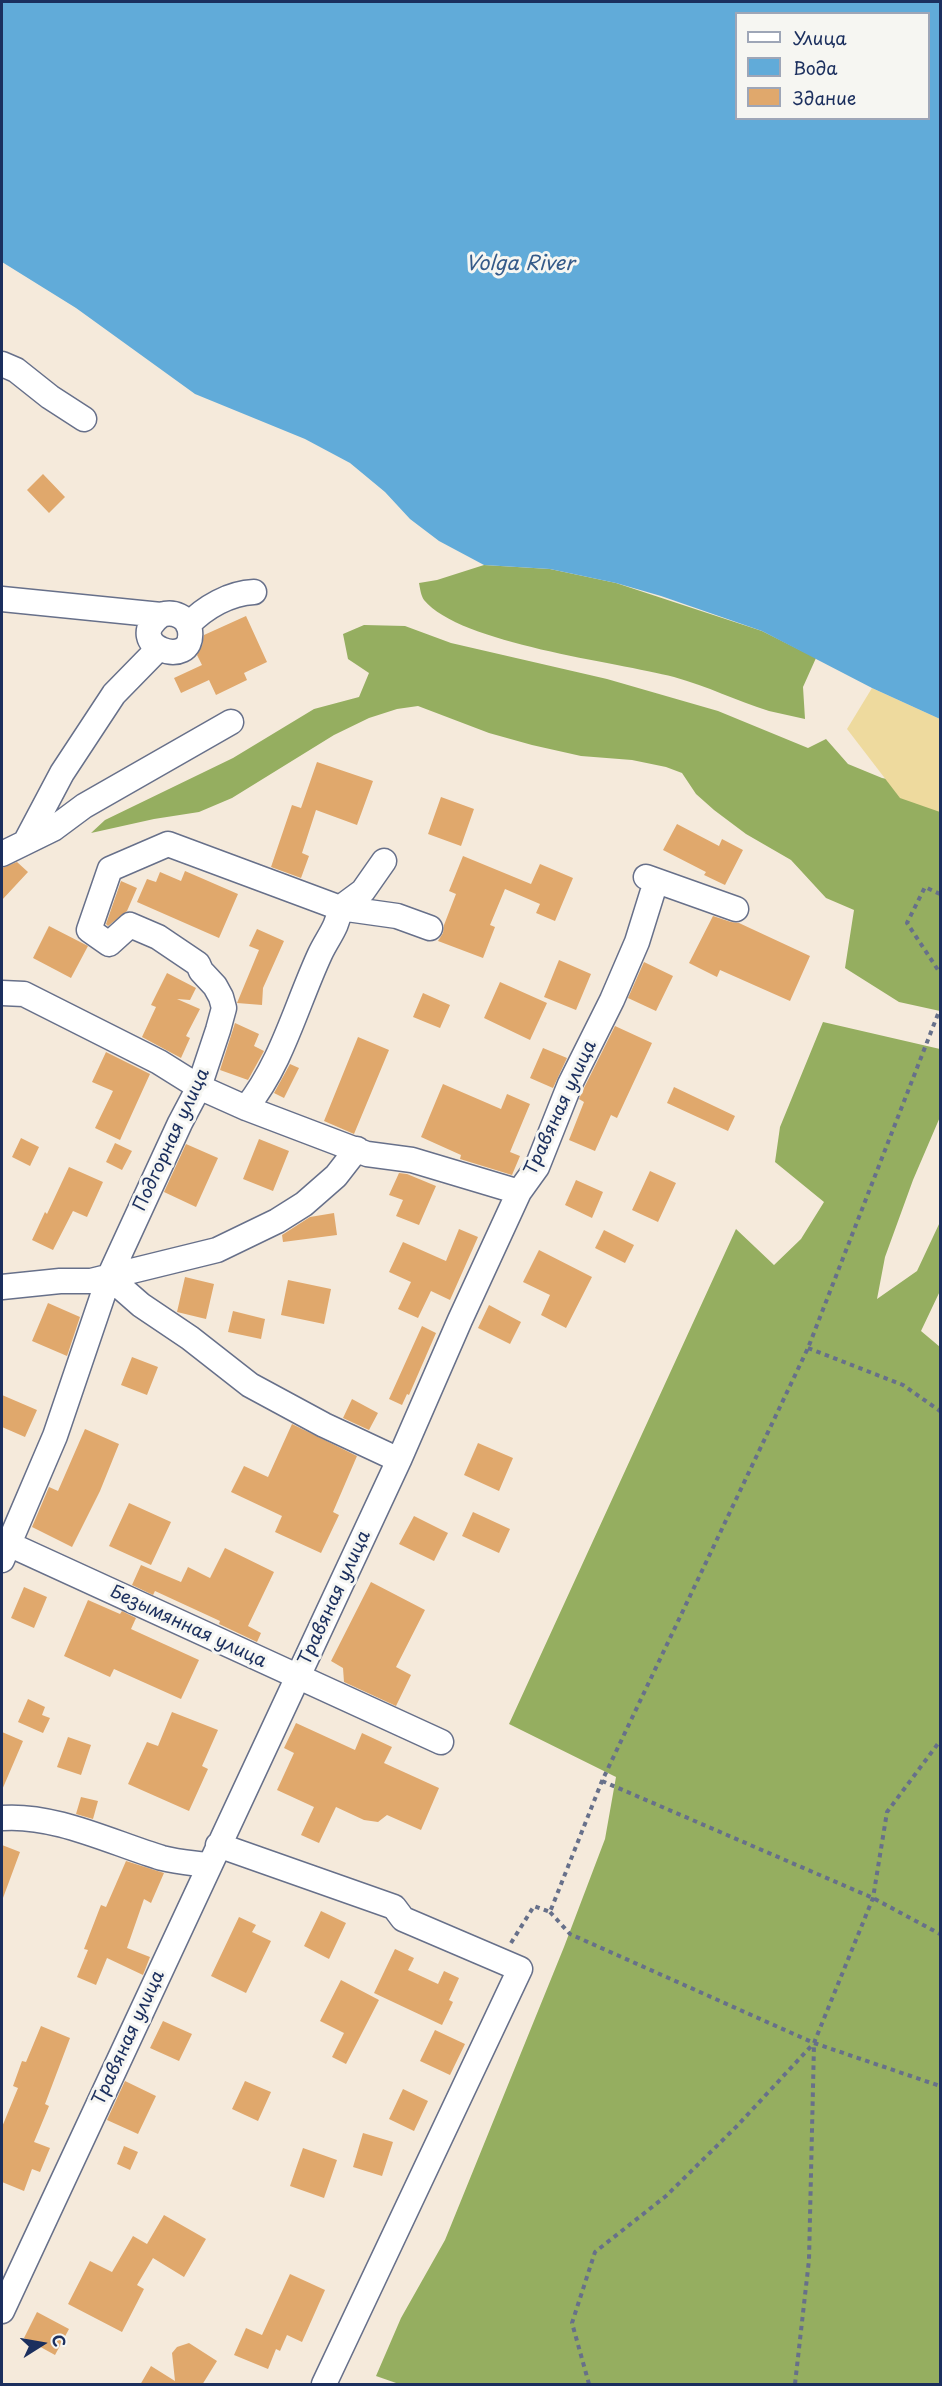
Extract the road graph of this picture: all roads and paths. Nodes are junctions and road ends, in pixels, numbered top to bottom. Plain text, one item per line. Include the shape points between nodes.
1 (2, 364) edge
2 (84, 419) dead end
3 (254, 592) dead end
4 (2, 599) edge
5 (161, 615) junction
6 (188, 625) junction
7 (158, 649) junction
8 (231, 722) dead end
9 (26, 842) junction
10 (2, 854) edge
11 (384, 861) dead end
12 (940, 894) edge
13 (340, 908) junction
14 (736, 909) dead end
15 (430, 928) dead end
16 (940, 973) edge
17 (2, 993) edge
18 (940, 1013) edge
19 (199, 1087) junction
20 (246, 1108) junction
21 (357, 1149) junction
22 (519, 1192) junction
23 (109, 1277) junction
24 (2, 1287) edge
25 (808, 1348) junction
26 (940, 1411) edge
27 (399, 1461) junction
28 (4, 1548) edge
29 (298, 1677) junction
30 (940, 1741) edge
31 (441, 1742) dead end
32 (602, 1780) junction
33 (2, 1818) edge
34 (213, 1855) junction
35 (873, 1898) junction
36 (550, 1912) junction
37 (940, 1934) edge
38 (511, 1944) dead end
39 (814, 2043) junction
40 (940, 2086) edge
41 (2, 2311) edge
42 (324, 2385) edge
43 (589, 2385) edge
44 (795, 2385) edge

1 - 2 street
3 - 6 street via 239,593 199,614
4 - 5 street
5 - 6 street via 174,613
5 - 7 street via 150,632
6 - 7 street via 189,637 183,648 171,653
7 - 9 street via 114,694 62,773
8 - 9 street
9 - 10 street
11 - 13 street via 363,891
12 - 16 path via 925,887 907,923
13 - 15 street via 397,916
13 - 19 street, Подгорная улица via 168,844 110,869 89,930 109,944 130,925 158,937 198,964 215,986 224,1008
13 - 20 street via 339,921 321,952 267,1079
14 - 22 street, Травяная улица via 651,879 637,942 570,1084 537,1167
17 - 19 street via 24,994 159,1062
18 - 25 path
19 - 20 street
19 - 23 street, Подгорная улица
20 - 21 street
21 - 22 street
21 - 23 street via 336,1176 304,1204 247,1238 206,1254
22 - 27 street, Травяная улица
23 - 24 street
23 - 27 street via 250,1385
23 - 28 street, Подгорная улица via 55,1436
25 - 26 path via 903,1385
25 - 32 path
27 - 29 street, Травяная улица
28 - 29 street, Безымянная улица
29 - 31 street, Безымянная улица
29 - 34 street, Травяная улица
30 - 35 path via 887,1812
32 - 35 path
32 - 36 path
33 - 34 street via 65,1826 165,1859
34 - 41 street, Травяная улица
34 - 42 street via 394,1907 403,1919 520,1970
35 - 37 path
35 - 39 path
36 - 38 path via 534,1906
36 - 39 path via 570,1934
39 - 40 path
39 - 43 path via 666,2196 595,2252 572,2323
39 - 44 path via 809,2260

